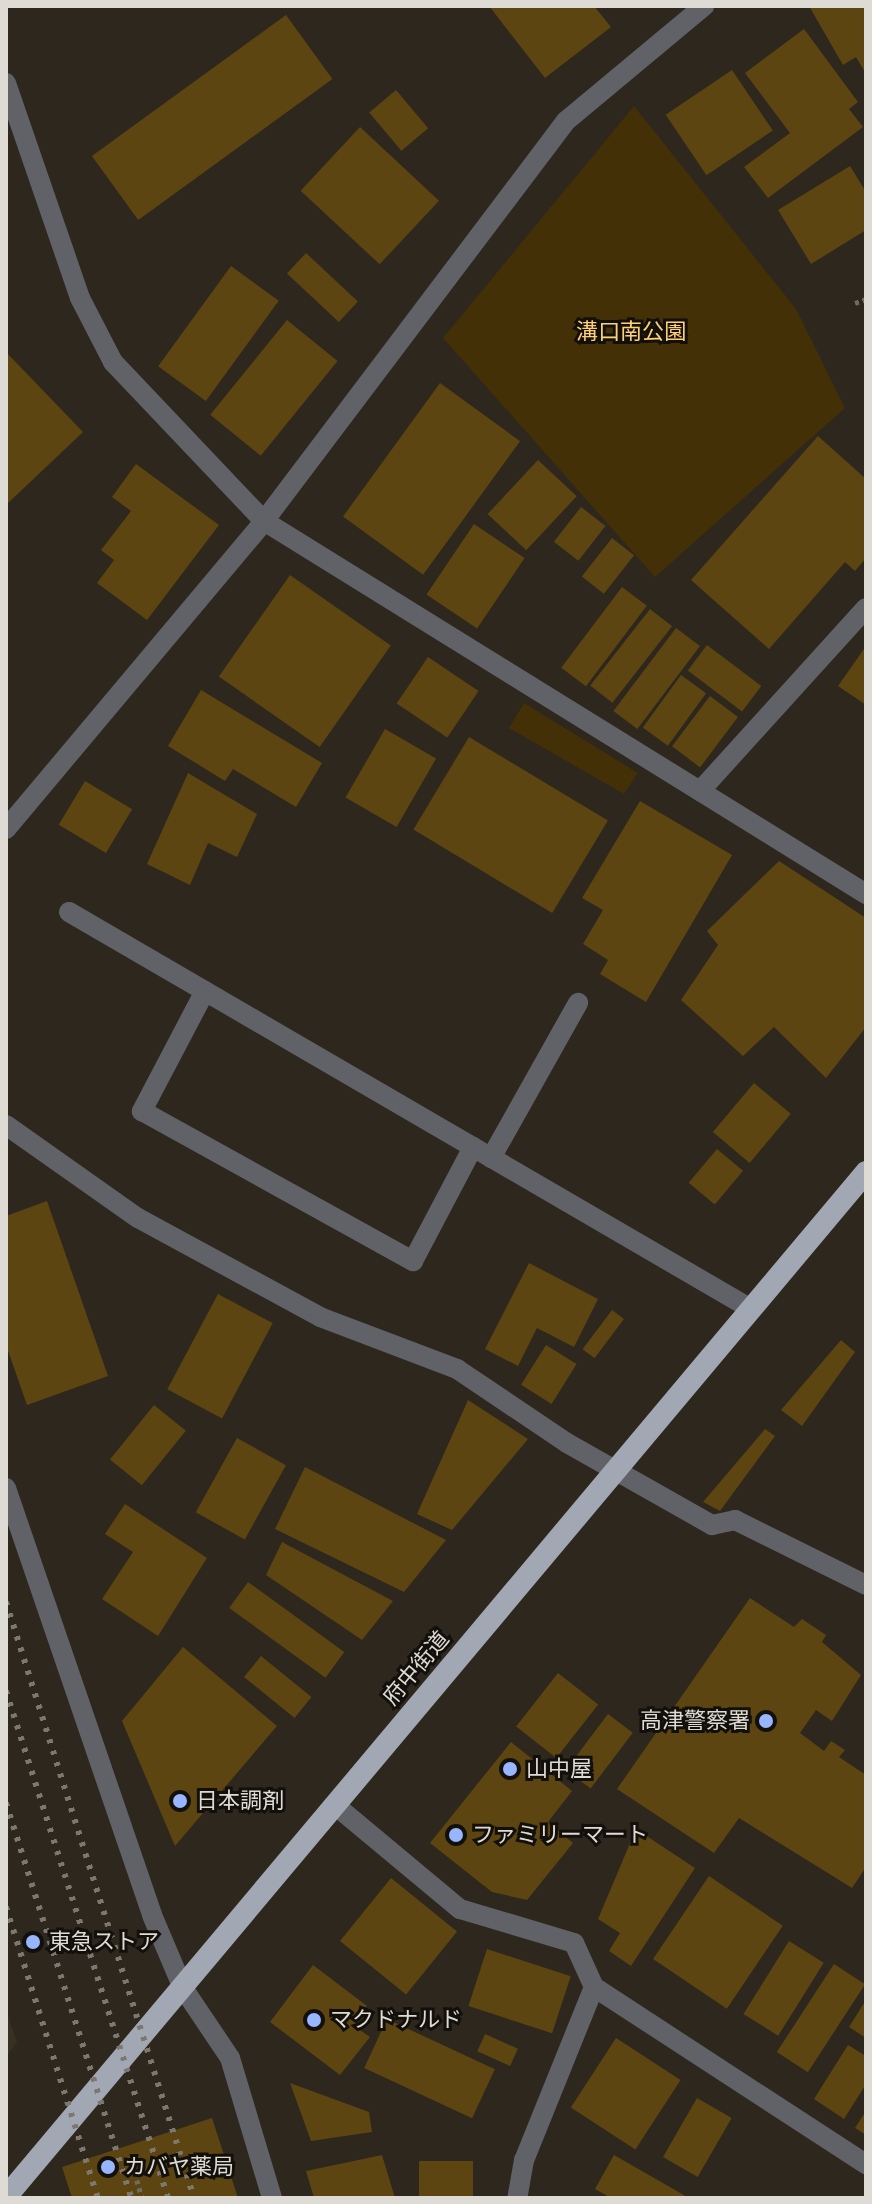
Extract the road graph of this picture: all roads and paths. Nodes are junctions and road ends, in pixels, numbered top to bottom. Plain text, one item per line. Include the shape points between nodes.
1 (704, 6) edge
2 (6, 83) edge
3 (866, 299) edge
4 (855, 303) dead end
5 (264, 521) junction
6 (866, 608) edge
7 (700, 791) junction
8 (6, 829) edge
9 (866, 894) edge
10 (69, 912) dead end
11 (205, 991) junction
12 (578, 1003) dead end
13 (6, 1125) edge
14 (473, 1147) junction
15 (491, 1158) junction
16 (866, 1172) edge
17 (751, 1309) junction
18 (618, 1467) junction
19 (6, 1488) edge
20 (866, 1585) edge
21 (335, 1805) junction
22 (594, 1987) junction
23 (183, 1988) junction
24 (130, 2157) dead end
25 (866, 2164) edge
26 (6, 2197) edge
27 (142, 2198) edge
28 (272, 2198) edge
29 (517, 2198) edge

1 - 5 street via 566,121
2 - 5 street via 80,298 113,362
3 - 4 path
5 - 7 street
5 - 8 street
6 - 7 street
7 - 9 street
10 - 11 street
11 - 14 street
11 - 14 street via 142,1111 413,1261
12 - 15 street
13 - 18 street via 138,1218 320,1317 457,1369 567,1443
14 - 15 street
15 - 17 street
16 - 17 highway, 府中街道
17 - 18 highway, 府中街道
18 - 20 street via 712,1525 735,1520
18 - 21 highway, 府中街道
19 - 23 street
21 - 22 street via 460,1909 574,1943
21 - 23 highway, 府中街道
22 - 25 street
22 - 29 street via 524,2160
23 - 26 highway, 府中街道
23 - 28 street via 230,2058
24 - 27 path

